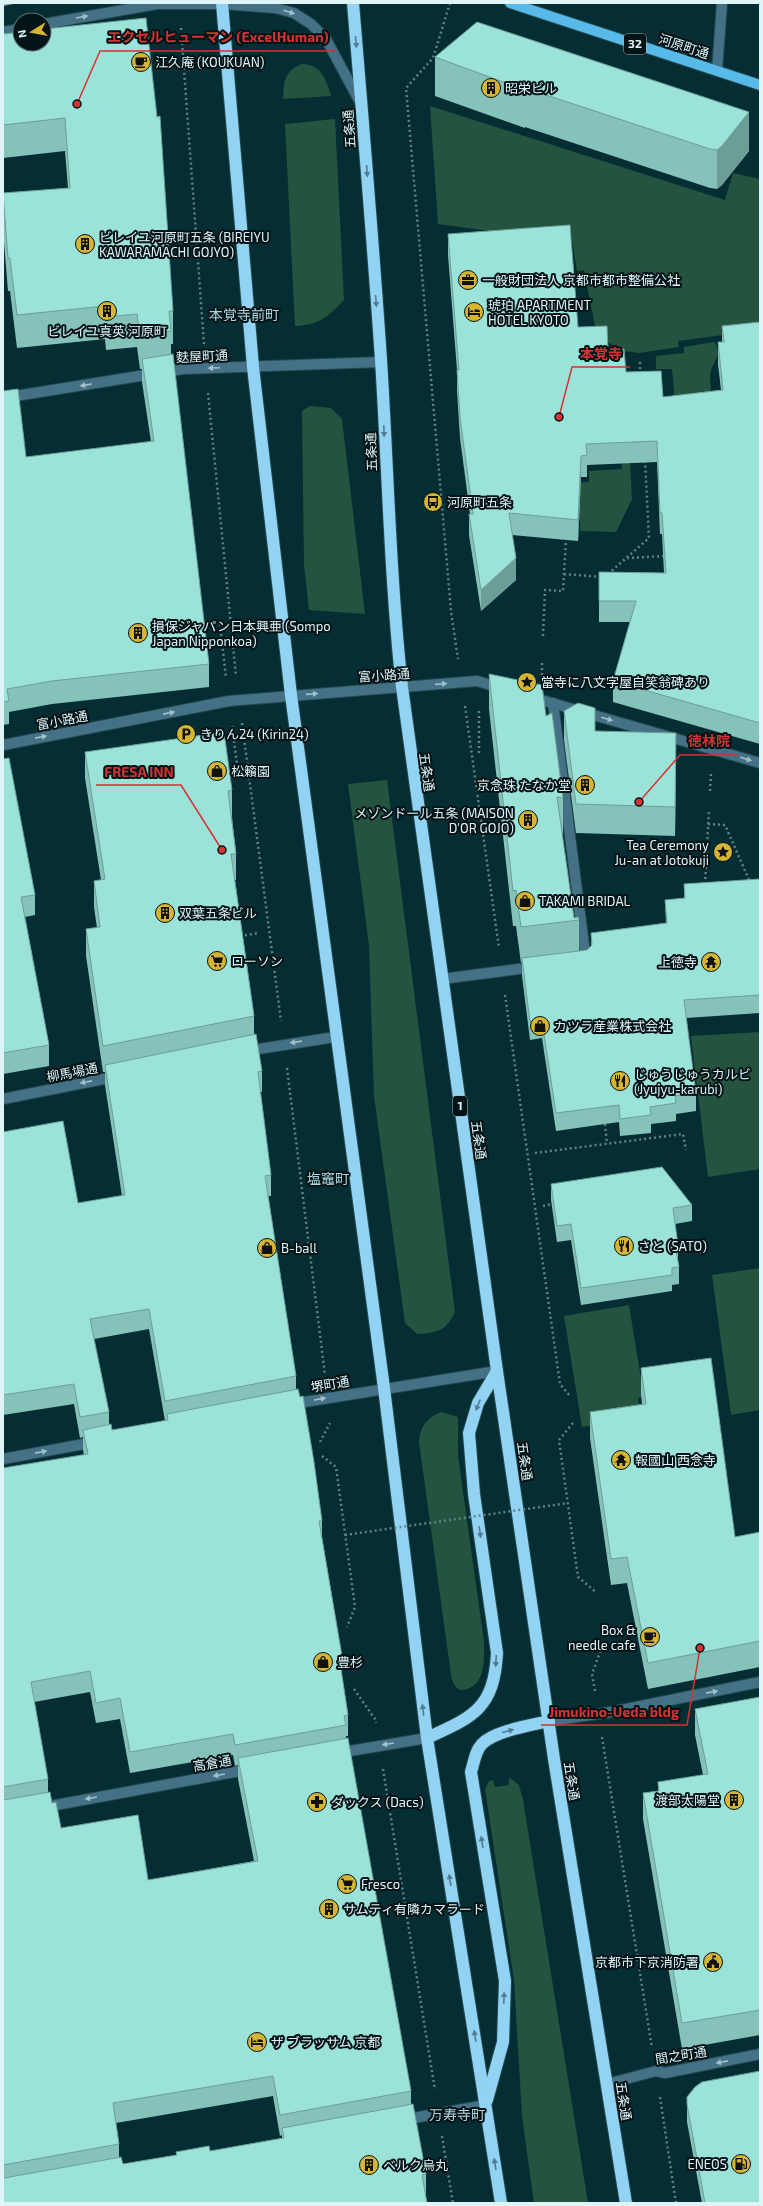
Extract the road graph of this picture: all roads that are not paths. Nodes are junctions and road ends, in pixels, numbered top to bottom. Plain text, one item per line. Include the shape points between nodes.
1 (222, 3) edge
2 (353, 3) edge
3 (510, 3) edge
4 (722, 3) edge
5 (52, 23) edge
6 (717, 71) junction
7 (760, 85) edge
8 (362, 105) junction
9 (381, 362) junction
10 (253, 367) junction
11 (3, 398) edge
12 (402, 687) junction
13 (291, 695) junction
14 (553, 703) junction
15 (3, 744) edge
16 (760, 763) edge
17 (571, 963) edge
18 (548, 966) edge
19 (442, 979) junction
20 (335, 1037) junction
21 (234, 1053) edge
22 (126, 1074) edge
23 (3, 1099) edge
24 (497, 1370) junction
25 (384, 1388) junction
26 (284, 1406) edge
27 (104, 1440) edge
28 (3, 1459) edge
29 (760, 1682) edge
30 (549, 1720) junction
31 (426, 1738) junction
32 (330, 1754) edge
33 (260, 1767) edge
34 (34, 1809) edge
35 (760, 2054) edge
36 (607, 2084) junction
37 (486, 2104) junction
38 (391, 2122) edge
39 (501, 2203) edge
40 (626, 2203) edge

5 -> 1 street via 157,4
1 -> 8 street via 275,8 294,13 311,24 326,39
1 - 10 highway
2 -> 8 highway, 五条通 / 1
3 - 6 main road, 河原町通 / 32
4 - 6 street
6 - 7 main road, 河原町通 / 32
8 -> 9 highway, 五条通 / 1
9 - 10 street, 麩屋町通
9 -> 12 highway, 五条通 / 1 via 387,509 395,628
10 -> 11 street, 麩屋町通 via 183,369
10 - 13 highway
13 -> 12 street, 富小路通
12 -> 14 street, 富小路通 via 477,681
12 - 19 highway, 五条通 / 1
15 -> 13 street, 富小路通 via 229,702
13 - 20 highway
14 -> 16 street, 富小路通
14 - 17 street via 586,961
18 - 19 street
19 - 24 highway, 五条通 / 1
20 -> 21 street
20 - 25 highway
22 -> 23 street, 柳馬場通
24 - 25 street, 堺町通
24 - 30 highway, 五条通 / 1
24 -> 31 highway via 478,1403 469,1433 474,1494 497,1653 496,1676 488,1698 478,1710 460,1723
26 -> 25 street, 堺町通
31 -> 25 highway
28 -> 27 street
30 -> 29 street via 598,1714
30 - 36 highway, 五条通 / 1
37 -> 30 highway via 503,2042 505,1981 471,1772 475,1756 483,1743 500,1734
31 -> 32 street
37 -> 31 highway
33 -> 34 street, 高倉通
35 -> 36 street, 間之町通 via 664,2073 656,2072
36 - 40 highway, 五条通 / 1
37 - 38 street
39 -> 37 highway

